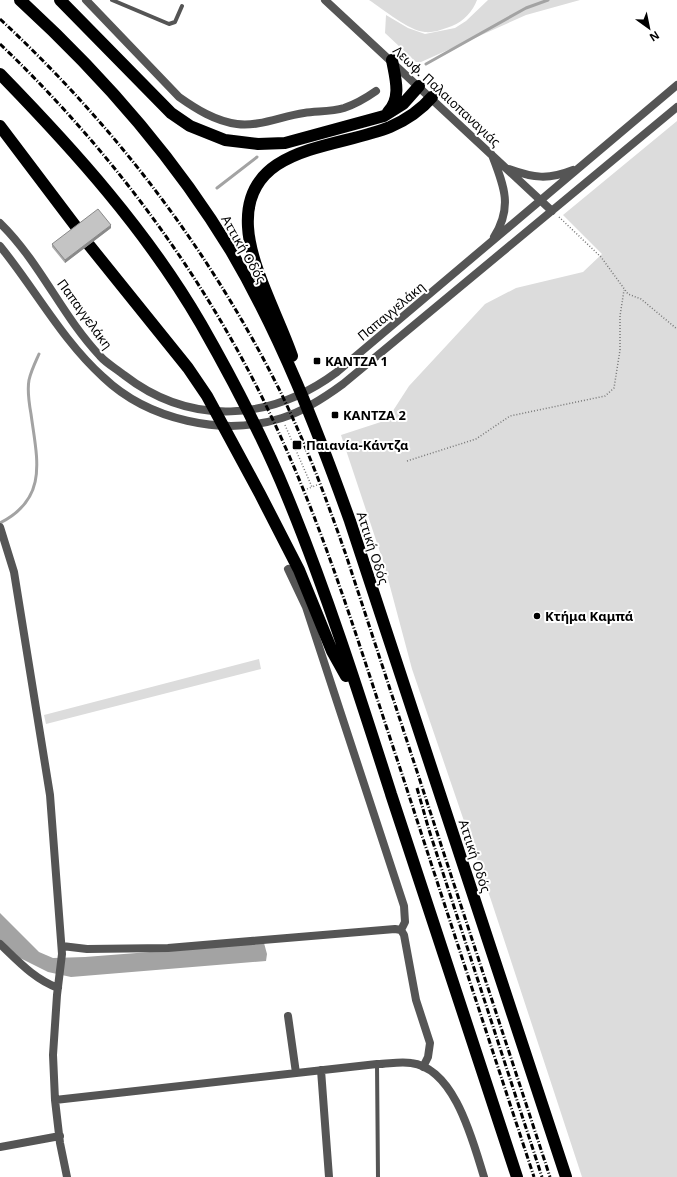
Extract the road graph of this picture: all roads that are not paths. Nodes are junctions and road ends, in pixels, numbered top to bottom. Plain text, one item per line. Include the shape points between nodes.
1 (20, 0) edge
2 (60, 0) edge
3 (86, 0) edge
4 (112, 0) edge
5 (326, 0) edge
6 (182, 6) dead end
7 (392, 60) junction
8 (0, 74) edge
9 (677, 85) edge
10 (419, 86) junction
11 (376, 91) dead end
12 (432, 97) junction
13 (677, 107) edge
14 (384, 116) junction
15 (0, 126) edge
16 (491, 153) junction
17 (507, 168) junction
18 (580, 168) junction
19 (541, 201) junction
20 (552, 210) junction
21 (0, 223) edge
22 (77, 228) edge
23 (89, 245) edge
24 (489, 245) junction
25 (0, 246) edge
26 (314, 424) junction
27 (0, 527) edge
28 (288, 569) dead end
29 (362, 705) junction
30 (401, 930) junction
31 (0, 944) edge
32 (62, 950) junction
33 (58, 988) junction
34 (288, 1016) dead end
35 (377, 1064) junction
36 (423, 1067) junction
37 (321, 1070) junction
38 (296, 1073) junction
39 (55, 1100) junction
40 (60, 1136) junction
41 (0, 1147) edge
42 (68, 1177) edge
43 (329, 1177) edge
44 (378, 1177) edge
45 (484, 1177) edge
46 (517, 1177) edge
47 (566, 1177) edge

1 - 26 highway, Αττική Οδός via 48,26 144,128 182,178 231,252 259,304
2 - 14 highway via 154,98 171,113 207,134 242,143 285,143
3 - 11 street via 179,97 214,118 238,124 257,123 342,108 366,99
4 - 6 lane via 169,24 176,20
5 - 7 street, Λεωφ. Παλαιοπαναγιάς
7 - 10 street, Λεωφ. Παλαιοπαναγιάς
7 - 14 highway via 396,78 396,97 391,109
8 - 29 highway via 104,186 166,269 201,323 263,442 287,495
9 - 18 street, Παπαγγελάκη
10 - 12 street, Λεωφ. Παλαιοπαναγιάς
10 - 14 highway via 403,104
12 - 16 street, Λεωφ. Παλαιοπαναγιάς
12 - 26 highway via 410,116 389,127 291,157 266,174 251,194 248,227 252,249 288,344
13 - 20 street, Παπαγγελάκη
15 - 22 highway
16 - 17 street, Λεωφ. Παλαιοπαναγιάς
16 - 24 street via 502,180 506,204 500,227
17 - 18 street via 548,178
17 - 19 street, Λεωφ. Παλαιοπαναγιάς
18 - 19 street, Παπαγγελάκη
19 - 20 street, Λεωφ. Παλαιοπαναγιάς
19 - 24 street, Παπαγγελάκη
20 - 25 street, Παπαγγελάκη via 343,384 316,403 282,418 250,425 234,426 191,421 158,411 139,402 104,378 74,346
21 - 24 street, Παπαγγελάκη via 12,234 33,262 101,358 150,391 183,405 218,411 261,408 307,392 337,372
23 - 29 highway via 188,368 207,396 299,570 332,650
26 - 47 highway, Αττική Οδός via 350,521
27 - 32 street via 14,572 50,795
28 - 30 street via 306,607 404,906 405,922
29 - 46 highway
30 - 32 street via 168,948
30 - 36 street via 408,949 416,1000 430,1042 428,1057
31 - 33 street via 30,972
32 - 33 street
33 - 39 street via 53,1054
34 - 38 street
35 - 36 street via 412,1063
35 - 37 street
35 - 44 lane
36 - 45 street via 443,1081 456,1099
37 - 38 street
37 - 43 street
38 - 39 street
39 - 40 street
40 - 41 street
40 - 42 street

